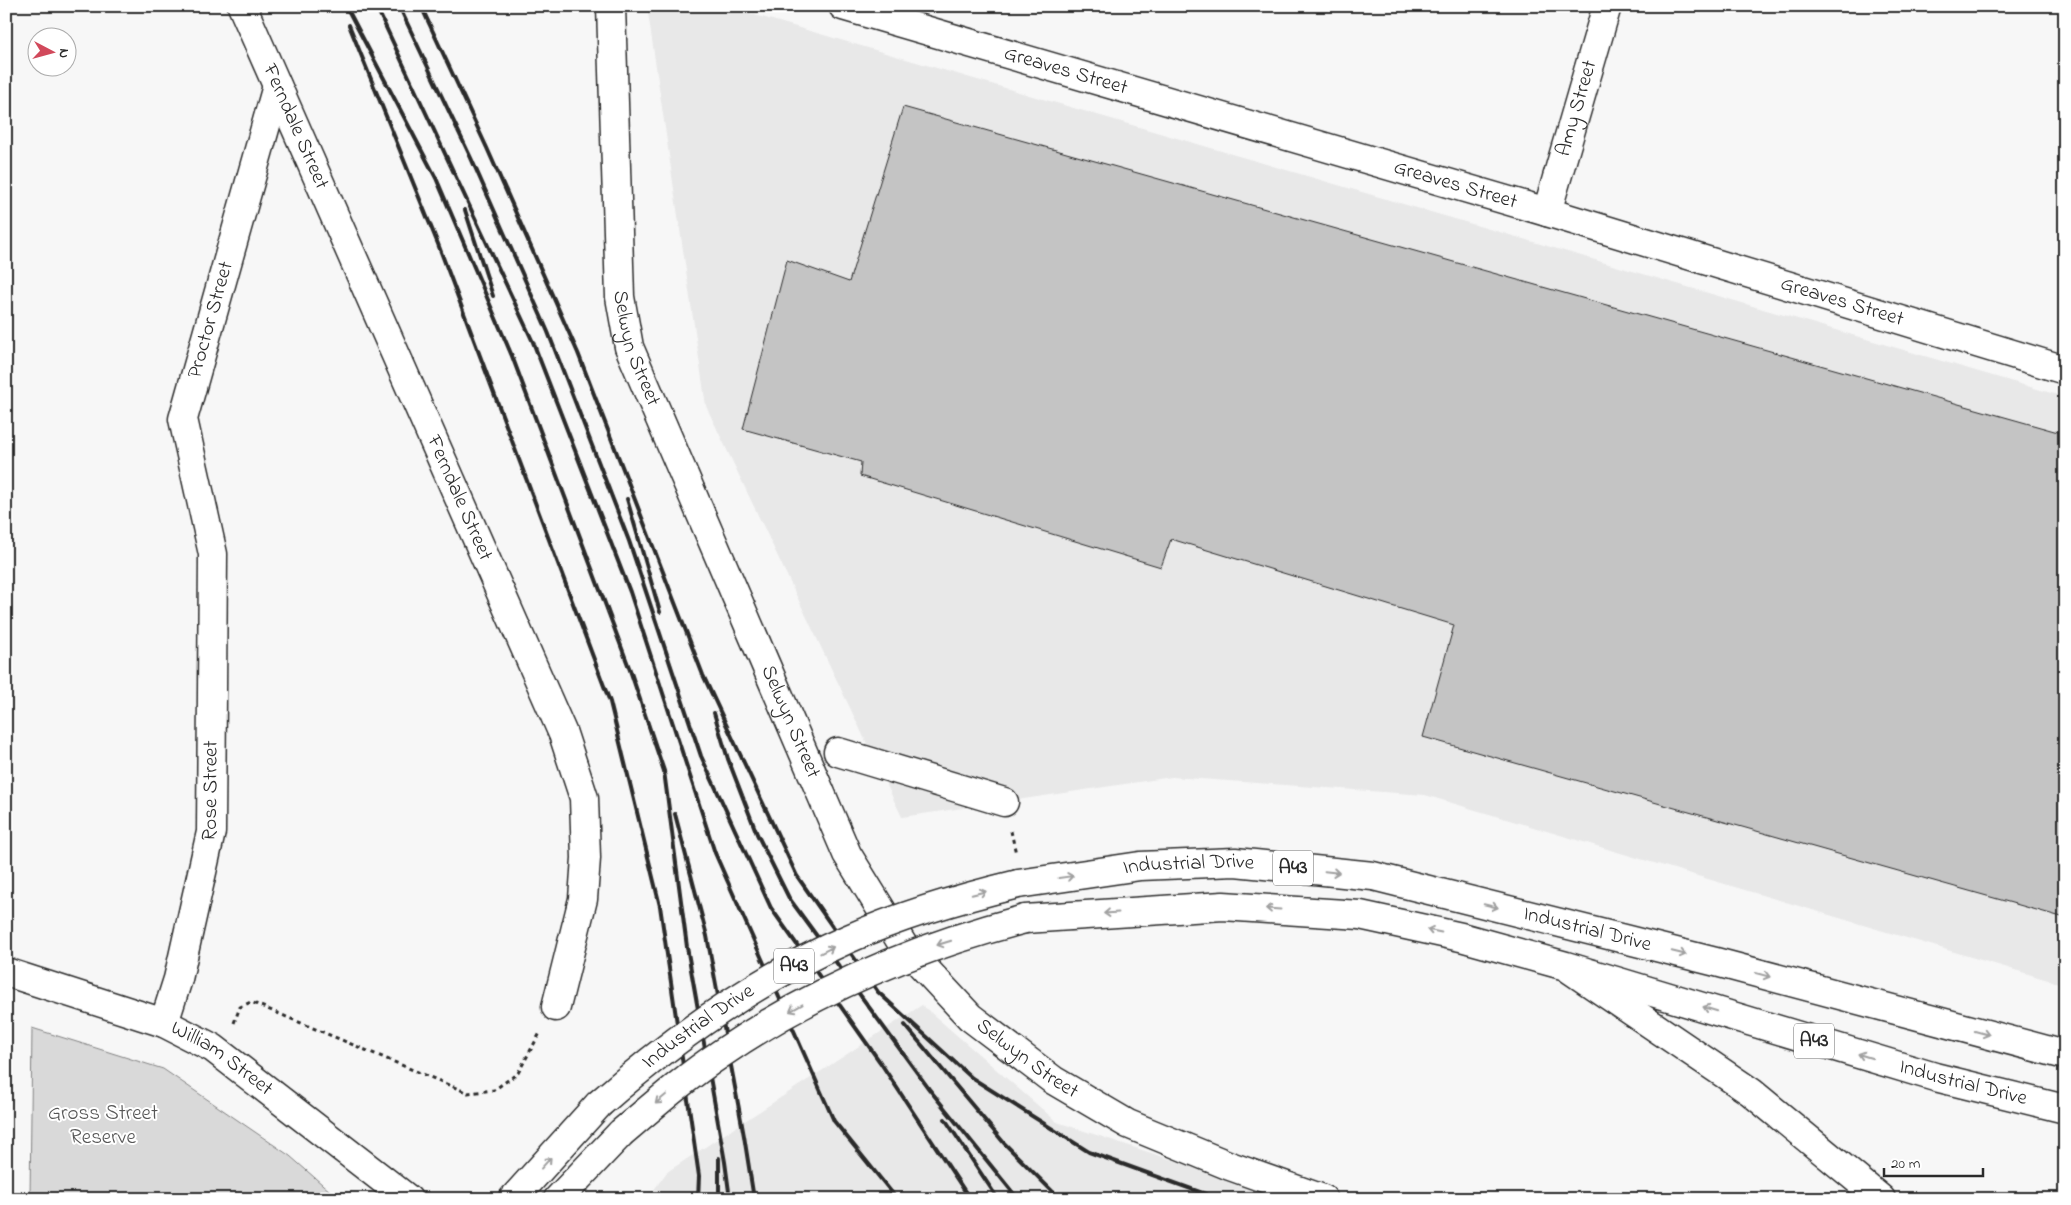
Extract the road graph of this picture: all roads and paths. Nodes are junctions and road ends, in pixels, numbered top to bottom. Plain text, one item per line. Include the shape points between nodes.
1 (242, 6) edge
2 (611, 6) edge
3 (842, 6) edge
4 (1607, 6) edge
5 (277, 86) junction
6 (1547, 212) junction
7 (2065, 370) edge
8 (213, 554) joint
9 (838, 752) dead end
10 (1004, 802) dead end
11 (1566, 966) junction
12 (6, 972) edge
13 (556, 1007) joint
14 (234, 1023) dead end
15 (164, 1024) junction
16 (2065, 1055) edge
17 (2065, 1108) edge
18 (408, 1199) edge
19 (513, 1199) edge
20 (558, 1199) edge
21 (1323, 1199) edge
22 (1881, 1199) edge

1 - 5 main road, Ferndale Street
2 - 21 main road, Selwyn Street via 620,297 629,347 846,854 903,946 970,1017 1053,1080 1128,1124 1230,1166
3 - 6 main road, Greaves Street
4 - 6 main road, Amy Street
5 - 8 main road, Proctor Street via 183,419
5 - 13 main road, Ferndale Street via 563,734 584,798 586,858 583,899
6 - 7 main road, Greaves Street
8 - 15 main road, Rose Street via 212,832 178,979
9 - 10 main road
17 -> 11 main road, Industrial Drive / A43 via 1935,1077
11 -> 20 main road, Industrial Drive / A43, bridge via 1461,937 1360,915 1223,906 1025,920 934,946 878,968 772,1021 673,1089 621,1133
11 - 22 main road via 1751,1092
12 - 15 main road, William Street
13 - 14 path via 518,1073 494,1090 468,1093 251,1002 240,1007
15 - 18 main road, William Street via 213,1048
19 -> 16 main road, Industrial Drive / A43, bridge via 598,1104 643,1065 697,1026 800,963 848,939 963,897 1018,884 1140,866 1236,862 1372,876 1716,962

